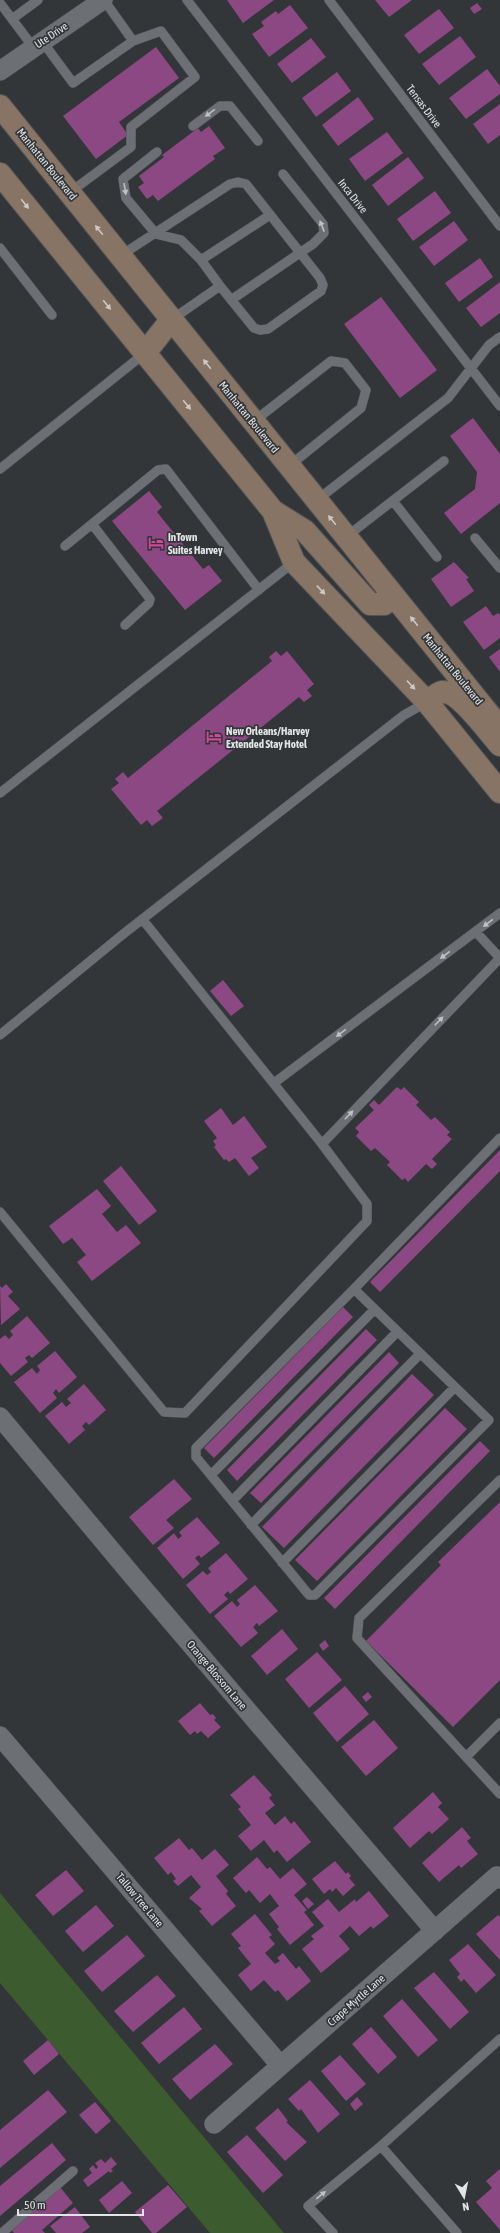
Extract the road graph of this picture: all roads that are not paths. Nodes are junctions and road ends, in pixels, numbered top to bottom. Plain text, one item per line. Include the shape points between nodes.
1 (38, 0) edge
2 (103, 0) edge
3 (187, 0) edge
4 (329, 0) edge
5 (0, 3) edge
6 (12, 19) junction
7 (133, 41) junction
8 (37, 44) junction
9 (0, 71) edge
10 (0, 106) edge
11 (193, 126) dead end
12 (258, 141) dead end
13 (157, 152) dead end
14 (0, 174) edge
15 (283, 174) dead end
16 (69, 193) junction
17 (270, 215) junction
18 (500, 226) edge
19 (156, 234) junction
20 (0, 248) edge
21 (300, 252) junction
22 (120, 256) junction
23 (201, 260) junction
24 (220, 286) junction
25 (231, 300) junction
26 (52, 316) dead end
27 (171, 320) junction
28 (500, 337) edge
29 (145, 353) junction
30 (470, 368) junction
31 (500, 406) edge
32 (253, 422) junction
33 (444, 461) dead end
34 (289, 466) junction
35 (0, 469) edge
36 (317, 501) junction
37 (393, 501) junction
38 (273, 511) junction
39 (92, 524) junction
40 (346, 537) junction
41 (475, 538) dead end
42 (65, 546) dead end
43 (437, 557) dead end
44 (294, 562) junction
45 (500, 568) edge
46 (259, 590) junction
47 (389, 590) junction
48 (125, 625) dead end
49 (427, 702) junction
50 (500, 728) edge
51 (500, 745) edge
52 (0, 792) edge
53 (500, 792) edge
54 (500, 914) edge
55 (143, 920) junction
56 (476, 932) junction
57 (500, 958) edge
58 (0, 1035) edge
59 (274, 1083) junction
60 (500, 1138) edge
61 (322, 1144) junction
62 (0, 1212) edge
63 (354, 1289) junction
64 (374, 1310) junction
65 (397, 1332) junction
66 (420, 1354) junction
67 (454, 1388) junction
68 (0, 1417) edge
69 (211, 1475) junction
70 (500, 1480) edge
71 (232, 1501) junction
72 (251, 1525) junction
73 (282, 1563) junction
74 (500, 1723) edge
75 (0, 1736) edge
76 (466, 1757) junction
77 (500, 1794) edge
78 (499, 1876) edge
79 (435, 1931) junction
80 (500, 2039) edge
81 (280, 2065) junction
82 (214, 2124) dead end
83 (381, 2146) junction
84 (74, 2171) dead end
85 (2, 2233) edge
86 (333, 2233) edge
87 (457, 2233) edge

1 - 6 lane
2 - 7 lane
2 - 8 street, Ute Drive
3 - 30 lane, Inca Drive
4 - 18 lane, Tensas Drive
5 - 6 lane
6 - 8 lane
7 - 8 lane via 74,82
7 - 16 lane via 161,31 195,77 131,127 130,147
8 - 9 street, Ute Drive
10 - 16 street, Manhattan Boulevard
12 -> 11 lane via 230,106 220,106
13 -> 19 lane via 124,179 123,187 126,198
14 -> 29 street
21 -> 15 lane via 324,233 323,224
22 -> 16 street, Manhattan Boulevard
17 - 19 lane via 246,184 238,182 230,184
17 - 21 lane
17 - 23 lane
19 - 22 lane
19 - 23 lane via 181,240
20 - 26 lane
21 - 25 lane
21 - 25 lane via 320,278 323,285 321,291 268,330 254,328
22 - 27 street, Manhattan Boulevard
23 - 24 lane
24 - 25 lane
24 - 27 lane
27 - 29 street
32 -> 27 street, Manhattan Boulevard
28 - 30 lane via 489,345
29 - 35 lane
29 -> 38 street
30 - 31 lane, Inca Drive
30 - 36 lane via 448,398
32 - 34 street, Manhattan Boulevard
32 - 34 lane via 331,361 345,363 366,390 361,408
33 - 37 lane
34 - 36 street, Manhattan Boulevard
40 -> 36 street, Manhattan Boulevard
37 - 40 lane
37 - 43 lane
38 - 44 street
38 - 47 street via 305,531 370,604 384,604
39 - 42 lane
39 - 46 lane via 158,470 166,469
39 - 48 lane via 150,599 149,603
40 - 47 street, Manhattan Boulevard
41 - 45 lane
44 - 46 lane
44 -> 49 street
46 - 52 lane
50 -> 47 street, Manhattan Boulevard
49 - 51 street via 442,692 451,693
49 - 53 street
49 - 55 lane via 404,715
54 -> 56 lane
55 - 58 lane
55 - 59 lane
56 - 57 lane
56 -> 59 lane
61 -> 57 lane
59 - 61 lane
60 - 63 lane
61 - 62 lane via 367,1204 367,1221 185,1413 164,1412
63 - 64 lane
63 - 69 lane via 196,1448 196,1457
64 - 65 lane
64 - 69 lane
65 - 66 lane
65 - 71 lane
66 - 67 lane
66 - 72 lane
67 - 73 lane
67 - 73 lane via 489,1420 315,1595 308,1595
68 - 79 street, Orange Blossom Lane
69 - 71 lane
70 - 76 lane via 359,1618 357,1638
71 - 72 lane
72 - 73 lane
74 - 76 lane
75 - 81 street, Tallow Tree Lane
76 - 77 lane
78 - 79 street, Crape Myrtle Lane
79 - 81 street, Crape Myrtle Lane
80 - 83 lane
81 - 82 street, Crape Myrtle Lane
86 -> 83 lane via 308,2206
83 - 87 lane
84 - 85 lane

